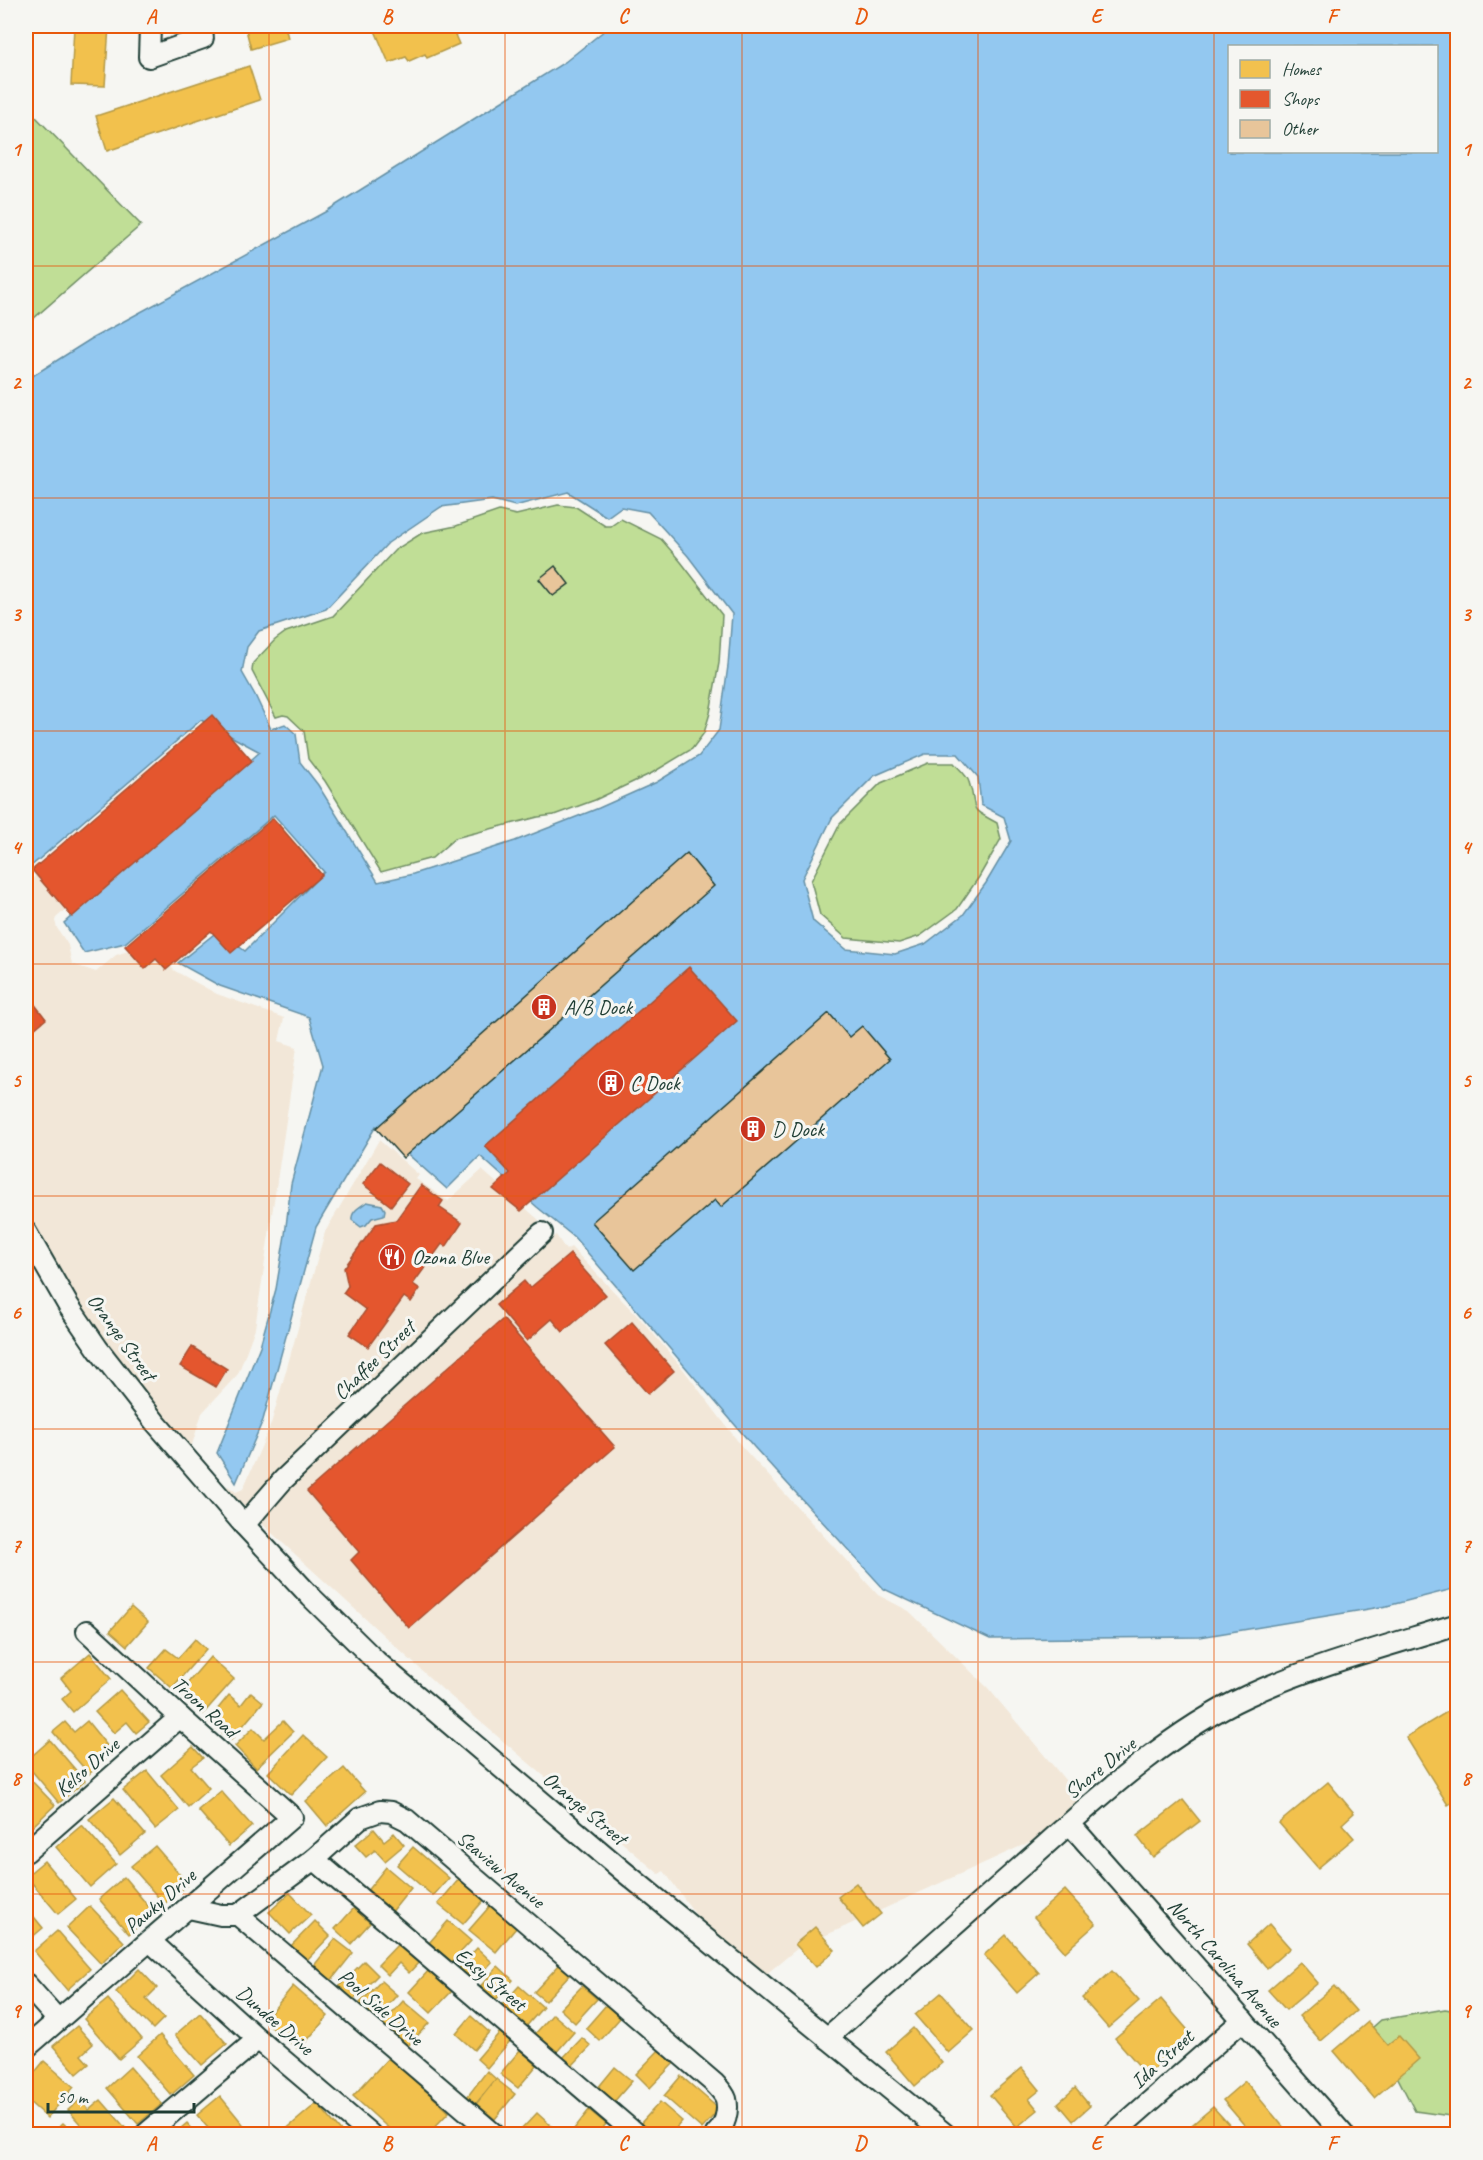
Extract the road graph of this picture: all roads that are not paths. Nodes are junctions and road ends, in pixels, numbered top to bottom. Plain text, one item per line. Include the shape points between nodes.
1 (150, 26) edge
2 (200, 26) edge
3 (26, 1232) edge
4 (542, 1233) dead end
5 (244, 1525) junction
6 (1458, 1624) edge
7 (87, 1630) dead end
8 (180, 1717) junction
9 (292, 1817) joint
10 (1070, 1824) junction
11 (26, 1852) edge
12 (314, 1859) junction
13 (189, 1908) junction
14 (238, 1915) junction
15 (150, 1941) junction
16 (26, 1984) edge
17 (1243, 2019) junction
18 (58, 2020) junction
19 (827, 2038) junction
20 (258, 2039) junction
21 (26, 2048) edge
22 (147, 2134) edge
23 (370, 2134) edge
24 (494, 2134) edge
25 (636, 2134) edge
26 (716, 2134) edge
27 (945, 2134) edge
28 (1113, 2134) edge
29 (1343, 2134) edge

1 - 2 street via 149,57 204,38
3 - 5 street, Orange Street via 98,1349
4 - 5 street, Chaffee Street via 283,1480
5 - 19 street, Orange Street via 376,1661
6 - 10 street, Shore Drive via 1313,1669 1246,1696 1183,1732
7 - 8 street, Troon Road
8 - 9 street, Troon Road
8 - 11 street, Kelso Drive
9 - 13 street, Pawky Drive
10 - 17 street, North Carolina Avenue
10 - 19 street, Shore Drive
12 - 14 street, Seaview Avenue
12 - 25 street, Easy Street
12 - 26 street, Seaview Avenue via 360,1818 380,1810 407,1820 714,2083 725,2097 726,2115
13 - 14 street via 221,1916
13 - 15 street, Pawky Drive
14 - 24 street, Pool Side Drive
15 - 18 street, Pawky Drive
15 - 20 street, Dundee Drive
16 - 18 street
17 - 28 street, Ida Street
17 - 29 street, North Carolina Avenue
18 - 21 street
19 - 27 street, Orange Street
20 - 22 street
20 - 23 street, Dundee Drive

